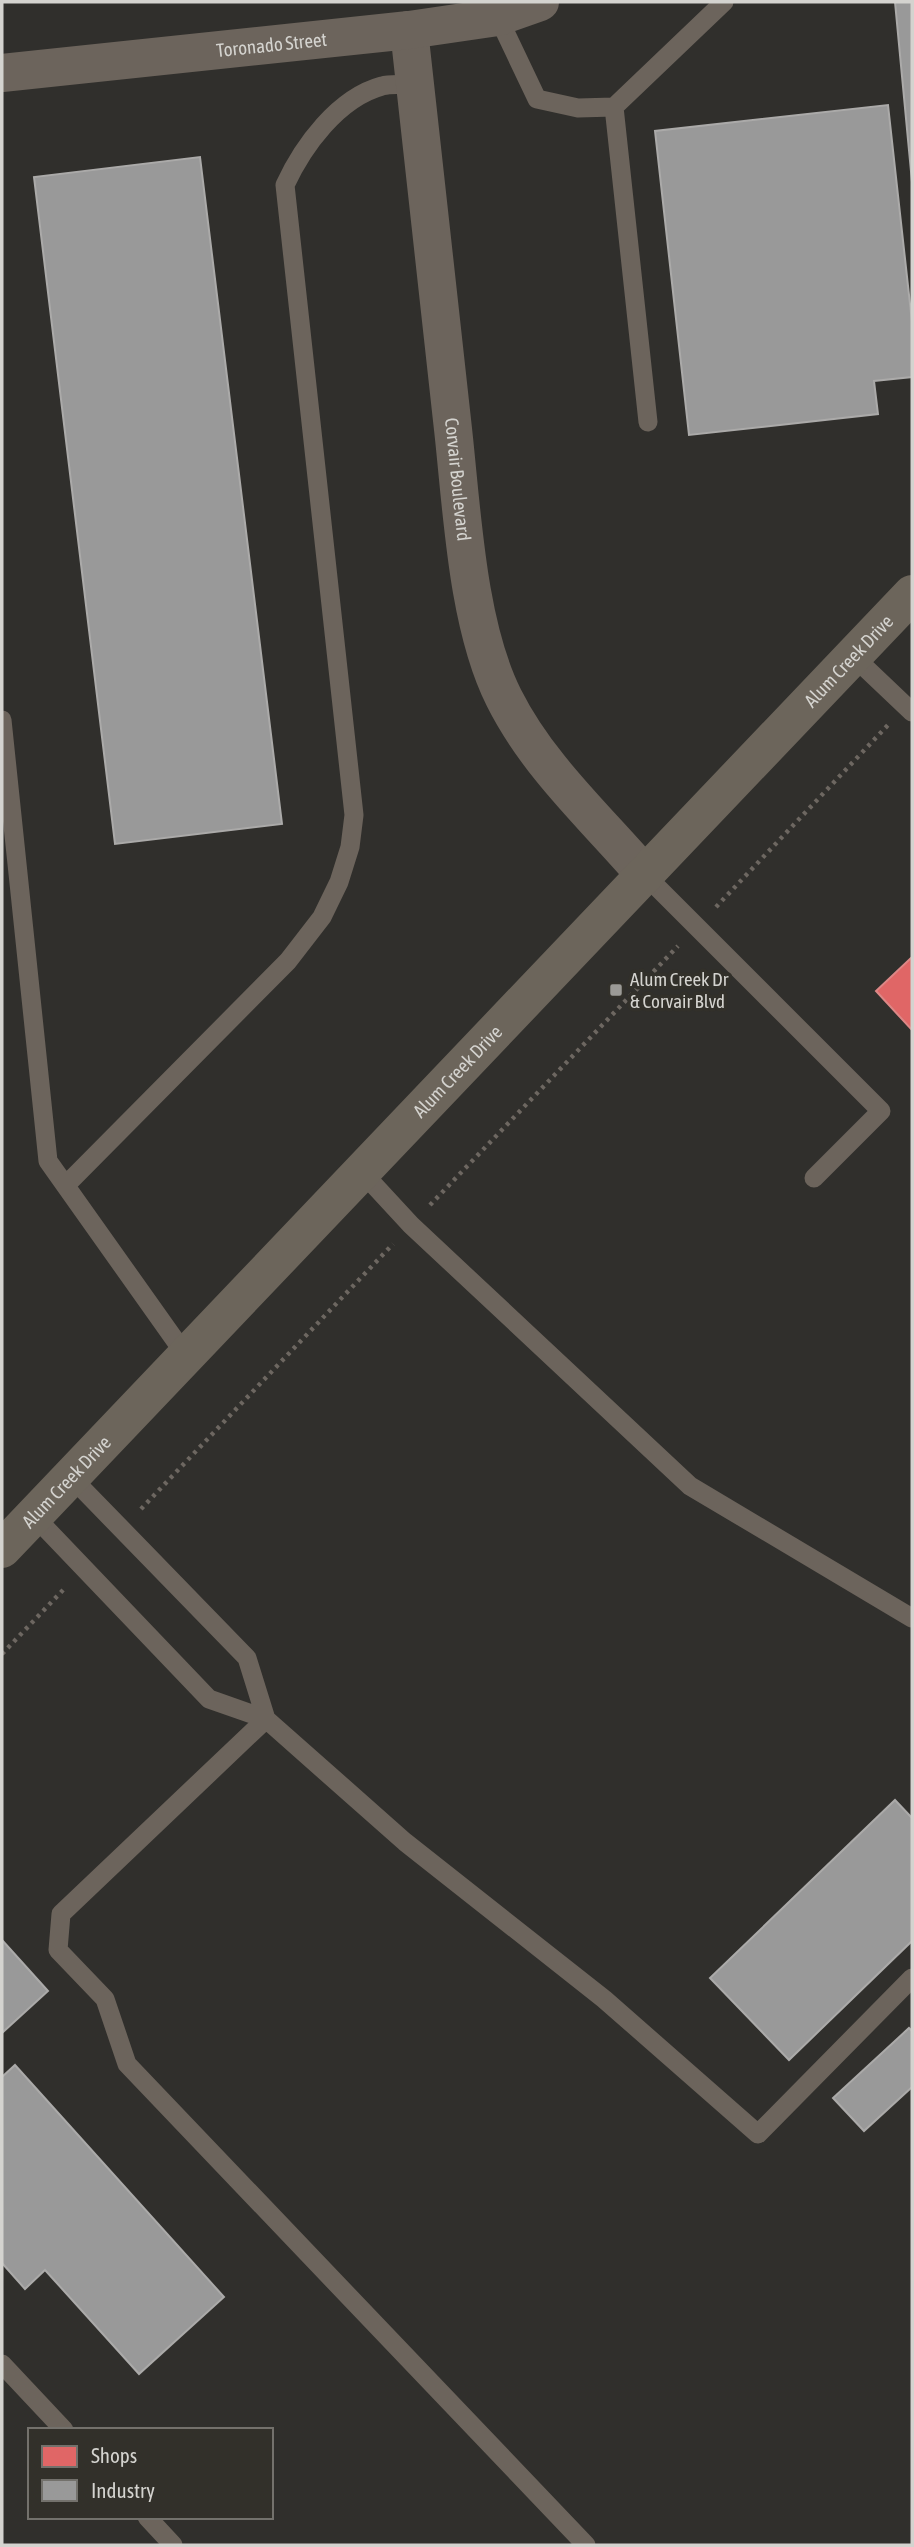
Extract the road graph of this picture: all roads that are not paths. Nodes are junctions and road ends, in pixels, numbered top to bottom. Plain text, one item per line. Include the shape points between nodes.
1 (540, 2) edge
2 (724, 2) edge
3 (498, 18) junction
4 (409, 30) junction
5 (2, 73) edge
6 (415, 85) junction
7 (614, 107) junction
8 (648, 422) dead end
9 (912, 594) edge
10 (853, 656) junction
11 (909, 709) edge
12 (2, 720) edge
13 (645, 875) junction
14 (362, 1172) junction
15 (814, 1178) dead end
16 (66, 1185) junction
17 (187, 1357) junction
18 (71, 1477) junction
19 (34, 1516) junction
20 (2, 1549) edge
21 (912, 1618) edge
22 (266, 1719) junction
23 (912, 1978) edge
24 (2, 2364) edge
25 (62, 2428) edge
26 (149, 2519) edge
27 (173, 2545) edge
28 (586, 2545) edge

1 - 3 street, Toronado Street
2 - 7 lane
3 - 4 street, Toronado Street
3 - 7 lane via 537,99 578,108
4 - 5 street, Toronado Street
4 - 6 street, Corvair Boulevard
6 - 13 street, Corvair Boulevard via 468,567 489,661 509,707 561,783
6 - 16 lane via 384,85 349,101 298,158 285,185 354,815 350,847 322,917 288,961
7 - 8 lane
9 - 10 main road, Alum Creek Drive
10 - 11 lane
10 - 13 main road, Alum Creek Drive
12 - 16 lane via 48,1161
13 - 14 main road, Alum Creek Drive
13 - 15 lane via 881,1111
14 - 17 main road, Alum Creek Drive
14 - 21 lane via 411,1225 690,1486
16 - 17 lane
17 - 18 main road, Alum Creek Drive
18 - 19 main road, Alum Creek Drive
18 - 22 lane via 247,1658
19 - 20 main road, Alum Creek Drive
19 - 22 lane via 209,1699
22 - 23 lane via 405,1842 604,1999 758,2134
22 - 28 lane via 61,1914 58,1950 105,1999 127,2064
24 - 25 lane
26 - 27 lane

